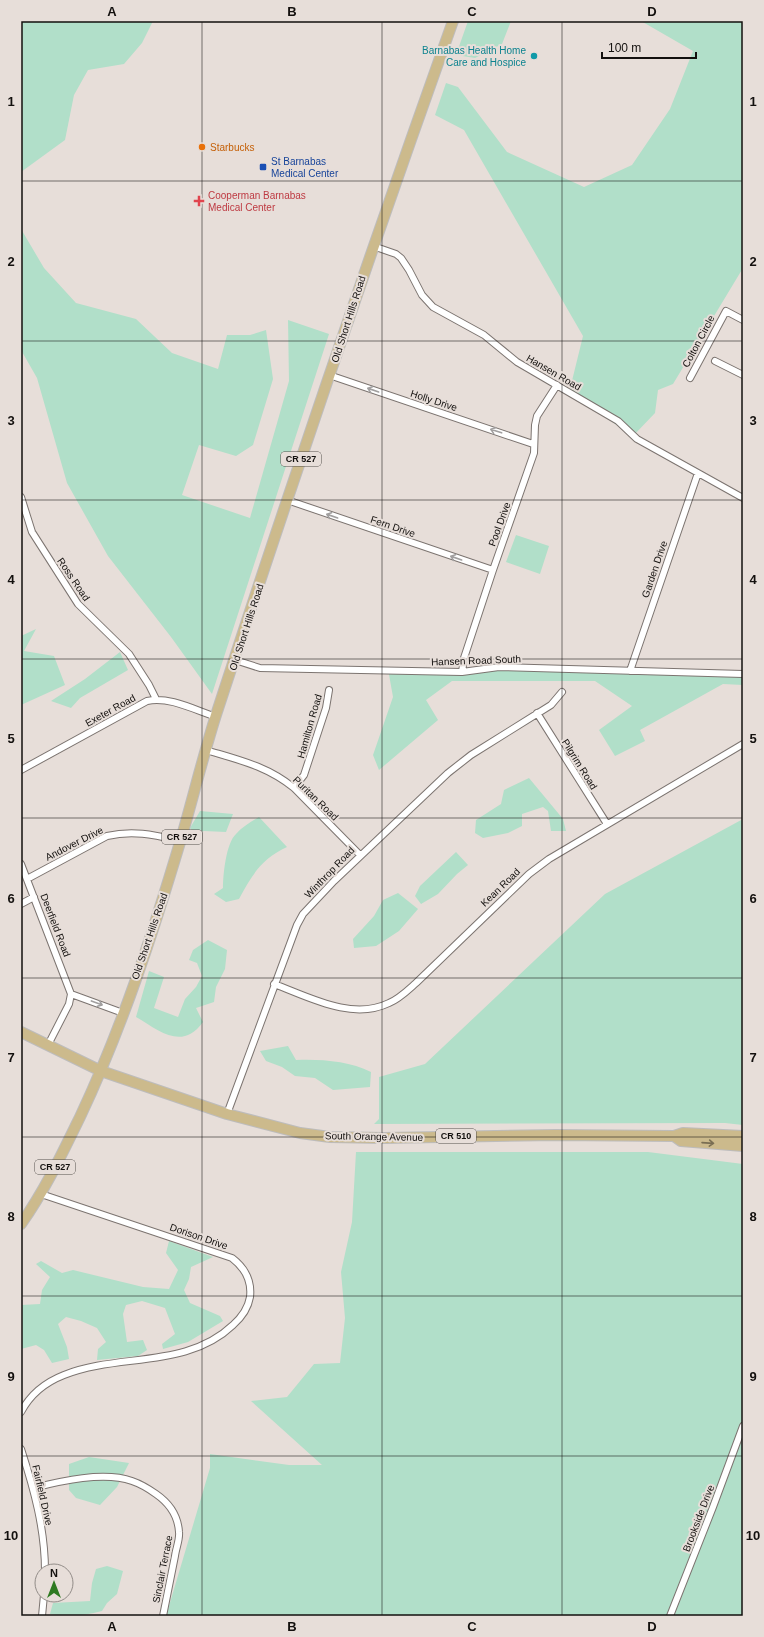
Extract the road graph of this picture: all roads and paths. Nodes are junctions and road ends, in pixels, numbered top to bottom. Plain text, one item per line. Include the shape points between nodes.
1 (453, 21) edge
2 (373, 246) junction
3 (743, 320) edge
4 (715, 361) dead end
5 (329, 375) junction
6 (743, 375) edge
7 (690, 378) dead end
8 (557, 385) junction
9 (533, 444) junction
10 (698, 473) junction
11 (21, 497) edge
12 (743, 498) edge
13 (287, 500) junction
14 (492, 570) junction
15 (235, 660) junction
16 (630, 671) junction
17 (462, 672) junction
18 (743, 674) edge
19 (329, 690) dead end
20 (562, 692) dead end
21 (156, 699) junction
22 (537, 713) junction
23 (216, 717) junction
24 (743, 744) edge
25 (206, 750) junction
26 (21, 770) edge
27 (294, 788) junction
28 (607, 824) junction
29 (180, 841) junction
30 (360, 855) junction
31 (21, 864) edge
32 (27, 879) junction
33 (34, 897) junction
34 (21, 904) edge
35 (274, 984) junction
36 (71, 994) junction
37 (123, 1013) junction
38 (21, 1032) edge
39 (48, 1045) junction
40 (101, 1071) junction
41 (227, 1114) junction
42 (674, 1136) junction
43 (743, 1136) edge
44 (743, 1146) edge
45 (41, 1194) junction
46 (21, 1224) edge
47 (21, 1412) edge
48 (743, 1426) edge
49 (21, 1449) edge
50 (33, 1488) junction
51 (44, 1563) edge
52 (43, 1603) edge
53 (42, 1616) edge
54 (163, 1616) edge
55 (670, 1616) edge

1 - 2 main road, Old Short Hills Road / CR 527
2 - 5 main road, Old Short Hills Road / CR 527
2 - 8 street, Hansen Road via 401,258 422,295 432,307 484,335 517,362
3 - 7 street, Colton Circle via 726,311
4 - 6 street
9 -> 5 street, Holly Drive
5 - 13 main road, Old Short Hills Road / CR 527
8 - 9 street, Pool Drive via 537,416
8 - 10 street, Hansen Road via 618,421 637,439
9 - 14 street, Pool Drive via 534,453
10 - 12 street, Hansen Road
10 - 16 street, Garden Drive
11 - 21 street, Ross Road via 32,532 78,604 129,654
14 -> 13 street, Fern Drive
13 - 15 main road, Old Short Hills Road / CR 527
14 - 17 street, Pool Drive via 464,658
15 - 17 street, Hansen Road South via 260,668
15 - 23 main road, Old Short Hills Road / CR 527
16 - 17 street, Hansen Road South via 499,667
16 - 18 street, Hansen Road South
19 - 27 street, Hamilton Road via 326,708 302,781
20 - 22 street, Winthrop Road via 551,705
21 - 23 street
21 - 26 street, Exeter Road via 143,703
22 - 28 street, Pilgrim Road
22 - 30 street, Winthrop Road via 458,765
23 - 25 main road, Old Short Hills Road / CR 527
24 - 28 street, Kean Road
25 - 27 street, Puritan Road via 265,769
25 - 29 main road, Old Short Hills Road / CR 527
27 - 30 street, Puritan Road
28 - 35 street, Kean Road via 528,874 416,983 390,1003 365,1010 338,1007
29 - 32 street, Andover Drive via 144,833 107,836
29 - 37 main road, Old Short Hills Road / CR 527
30 - 35 street, Winthrop Road via 303,914
31 - 32 street, Deerfield Road
32 - 33 street, Deerfield Road
33 - 34 street
33 - 36 street, Deerfield Road
35 - 41 street, Winthrop Road
36 -> 37 street
36 - 39 street via 69,1004
37 - 40 main road, Old Short Hills Road / CR 527
38 - 39 main road, South Orange Avenue / CR 510
39 - 40 main road, South Orange Avenue / CR 510
40 - 41 main road, South Orange Avenue / CR 510
40 - 45 main road, Old Short Hills Road / CR 527
41 - 42 main road, South Orange Avenue / CR 510 via 300,1133 330,1137 601,1134
42 - 43 main road, South Orange Avenue via 684,1133
42 -> 44 main road, South Orange Avenue / CR 510 via 680,1141
45 - 46 main road, Old Short Hills Road / CR 527
45 - 47 street, Dorison Drive via 232,1258 247,1273 250,1297 242,1316 218,1337 198,1348 164,1357 98,1366 64,1375 37,1391
48 - 55 street, Brookside Drive
49 - 50 street, Fairfield Drive
50 - 51 street, Fairfield Drive via 41,1525
50 - 54 street, Sinclair Terrace via 89,1477 118,1478 145,1486 169,1505 177,1519 179,1534
52 - 53 street

